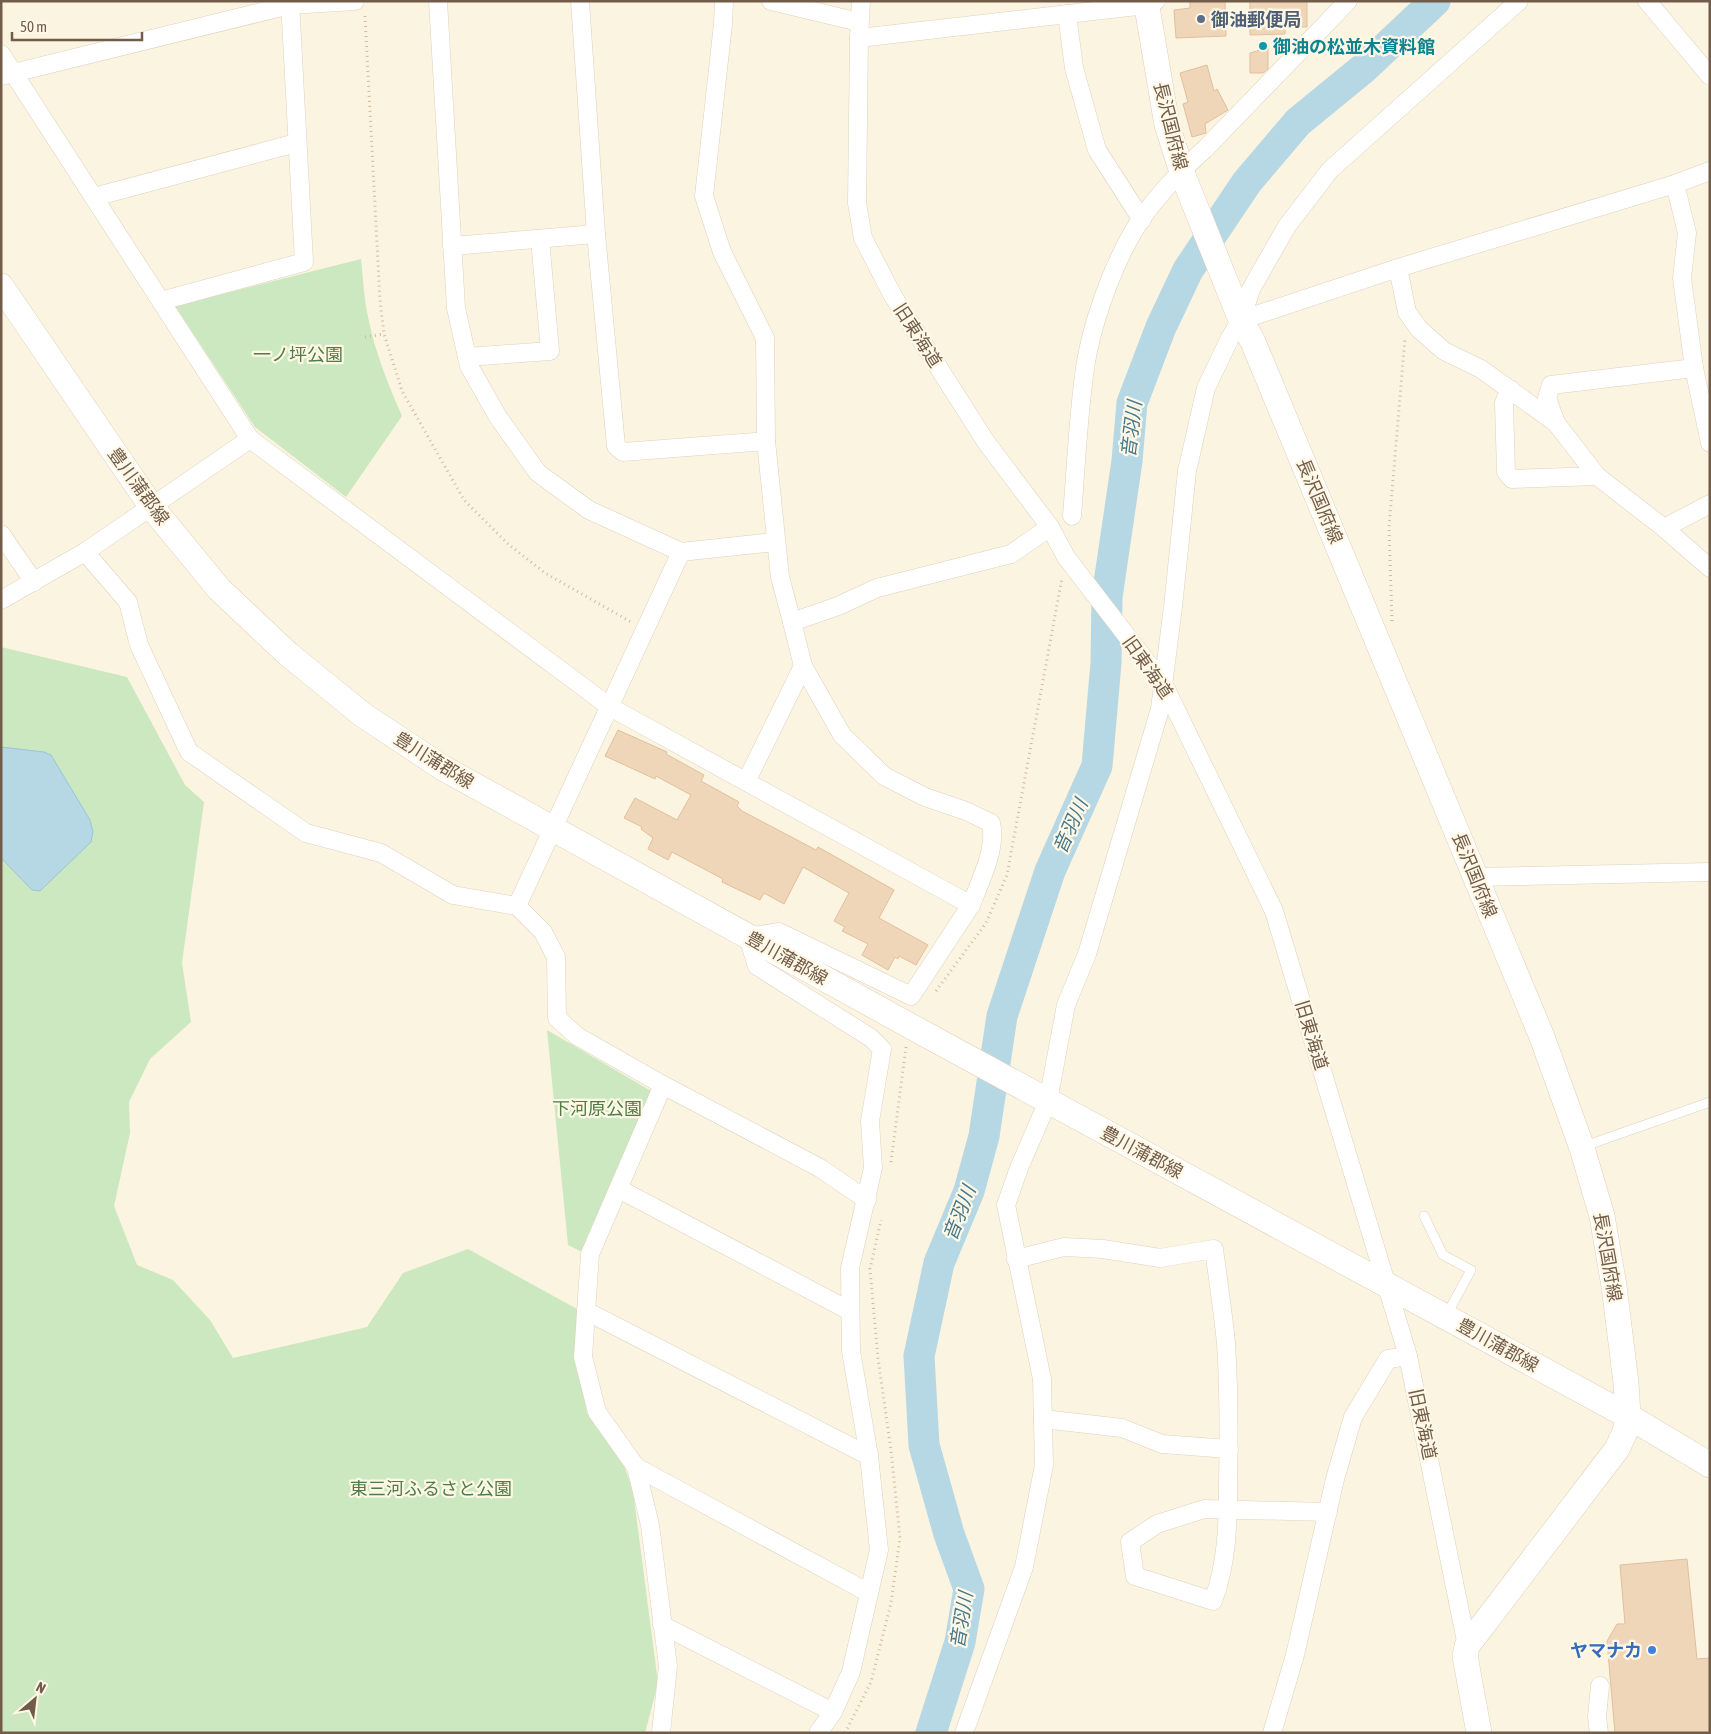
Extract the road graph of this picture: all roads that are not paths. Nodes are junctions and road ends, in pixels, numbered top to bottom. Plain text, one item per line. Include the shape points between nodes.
1 (355, 1) edge
2 (438, 1) edge
3 (580, 1) edge
4 (724, 1) edge
5 (771, 1) edge
6 (861, 1) edge
7 (1333, 1) edge
8 (1348, 1) edge
9 (1519, 1) edge
10 (1647, 1) edge
11 (290, 3) edge
12 (1149, 3) edge
13 (1067, 14) junction
14 (1329, 19) junction
15 (859, 30) junction
16 (1, 54) edge
17 (8, 74) edge
18 (1710, 76) edge
19 (296, 143) junction
20 (1710, 171) edge
21 (1182, 174) junction
22 (1675, 184) junction
23 (94, 196) junction
24 (1142, 220) junction
25 (596, 234) junction
26 (540, 239) junction
27 (452, 246) junction
28 (1398, 268) junction
29 (1, 286) edge
30 (161, 301) junction
31 (1238, 312) junction
32 (467, 357) junction
33 (1694, 368) junction
34 (1510, 389) junction
35 (1556, 423) junction
36 (250, 439) junction
37 (766, 441) junction
38 (1710, 443) edge
39 (1597, 476) junction
40 (1710, 504) edge
41 (151, 506) junction
42 (1072, 516) dead end
43 (1050, 527) junction
44 (1664, 528) junction
45 (1, 534) edge
46 (775, 542) junction
47 (85, 552) junction
48 (681, 552) junction
49 (1710, 568) edge
50 (34, 582) junction
51 (1, 600) edge
52 (792, 622) junction
53 (803, 666) junction
54 (1159, 677) junction
55 (610, 707) junction
56 (747, 780) junction
57 (553, 828) junction
58 (1710, 872) edge
59 (1475, 877) junction
60 (971, 905) junction
61 (517, 906) junction
62 (748, 937) junction
63 (663, 1085) junction
64 (1043, 1098) junction
65 (1710, 1102) edge
66 (1582, 1148) junction
67 (620, 1189) junction
68 (867, 1200) junction
69 (1424, 1216) dead end
70 (1016, 1260) junction
71 (1388, 1284) junction
72 (586, 1311) junction
73 (850, 1311) junction
74 (1446, 1316) junction
75 (1408, 1356) junction
76 (1628, 1416) junction
77 (1043, 1419) junction
78 (1229, 1450) junction
79 (869, 1456) junction
80 (1710, 1465) edge
81 (636, 1467) junction
82 (1228, 1509) junction
83 (1328, 1512) junction
84 (869, 1593) junction
85 (662, 1625) junction
86 (1467, 1646) junction
87 (1600, 1686) dead end
88 (833, 1712) junction
89 (661, 1733) edge
90 (818, 1733) edge
91 (964, 1733) edge
92 (1272, 1733) edge
93 (1479, 1733) edge
94 (1599, 1733) edge

1 - 11 street
2 - 27 street
3 - 25 street
4 - 37 street via 704,196 722,252 765,338
5 - 15 street
6 - 15 street, 旧東海道
7 - 14 street
8 - 14 street
9 - 31 street via 1330,170 1287,226
10 - 18 street
11 - 17 street
11 - 19 street
12 - 13 street
12 - 21 main road, 長沢国府線 via 1167,126
13 - 15 street
13 - 24 street via 1074,68 1096,150
14 - 21 street
15 - 43 street, 旧東海道 via 857,203 863,238 893,296 986,442
16 - 17 street
17 - 23 street
19 - 23 street
19 - 30 street via 304,262
20 - 22 street
21 - 24 street
21 - 31 main road, 長沢国府線
22 - 28 street
22 - 33 street via 1688,233 1682,278
23 - 30 street
24 - 42 street via 1133,231 1115,271 1097,320 1085,367
25 - 26 street
25 - 37 street via 616,446 623,452
26 - 27 street
26 - 32 street via 550,351
27 - 32 street via 456,308
28 - 31 street
28 - 34 street via 1407,312 1419,329 1444,351 1481,369
29 - 41 main road, 豊川蒲郡線
30 - 36 street
31 - 54 street via 1230,338 1206,388 1187,471
31 - 59 main road, 長沢国府線 via 1314,485
32 - 48 street via 498,417 538,473 589,510
33 - 35 street via 1551,385 1547,398
33 - 38 street
34 - 35 street
34 - 39 street via 1504,403 1506,472 1512,479
35 - 39 street
36 - 41 street
36 - 55 street
37 - 46 street
39 - 44 street
40 - 44 street
41 - 47 street
41 - 57 main road, 豊川蒲郡線 via 219,589 288,654 364,715 443,768
43 - 52 street via 1011,554 877,588
43 - 54 street, 旧東海道 via 1066,557
44 - 49 street
45 - 50 street
46 - 48 street
46 - 52 street
47 - 50 street
47 - 61 street via 128,602 139,645 189,752 306,833 381,853 453,895
48 - 55 street
50 - 51 street
52 - 53 street
53 - 56 street
53 - 60 street via 842,735 884,776 925,797 991,823 994,833
54 - 64 street via 1160,709 1087,954 1066,1005
54 - 71 street, 旧東海道 via 1274,911
55 - 56 street
55 - 57 street
56 - 60 street
57 - 61 street
57 - 62 main road, 豊川蒲郡線
58 - 59 street
59 - 66 main road, 長沢国府線 via 1542,1037
60 - 62 street via 911,996 779,932
61 - 63 street via 543,932 556,957 557,1018 577,1036
62 - 64 main road, 豊川蒲郡線
62 - 68 street via 757,966 871,1038 882,1049 870,1121 873,1168
63 - 67 street
63 - 68 street via 820,1168
64 - 70 street via 1006,1205
64 - 71 main road, 豊川蒲郡線
65 - 66 lane
66 - 76 main road, 長沢国府線 via 1602,1216 1614,1286
67 - 72 street via 590,1254
67 - 73 street
68 - 73 street via 850,1268
69 - 74 lane via 1443,1255 1471,1270
70 - 77 street via 1042,1379
70 - 78 street via 1064,1247 1160,1258 1214,1249 1226,1343
71 - 74 main road, 豊川蒲郡線
71 - 75 street, 旧東海道
72 - 79 street
72 - 81 street via 583,1357 597,1412
73 - 79 street via 851,1351
74 - 76 main road, 豊川蒲郡線
75 - 83 street via 1388,1359 1353,1417
75 - 86 street, 旧東海道
76 - 80 main road, 豊川蒲郡線
76 - 86 main road, 長沢国府線 via 1617,1449
77 - 78 street via 1122,1428 1162,1444
77 - 91 street via 1044,1465 1024,1567
78 - 82 street
79 - 84 street via 879,1550
81 - 84 street
81 - 85 street via 650,1525
82 - 82 street via 1204,1509 1158,1524 1130,1542 1135,1576 1213,1601 1219,1586
82 - 83 street
83 - 92 street via 1295,1655
84 - 88 street via 851,1672
85 - 88 street
85 - 89 street via 668,1666
86 - 93 main road via 1465,1656
87 - 94 street
88 - 90 street

